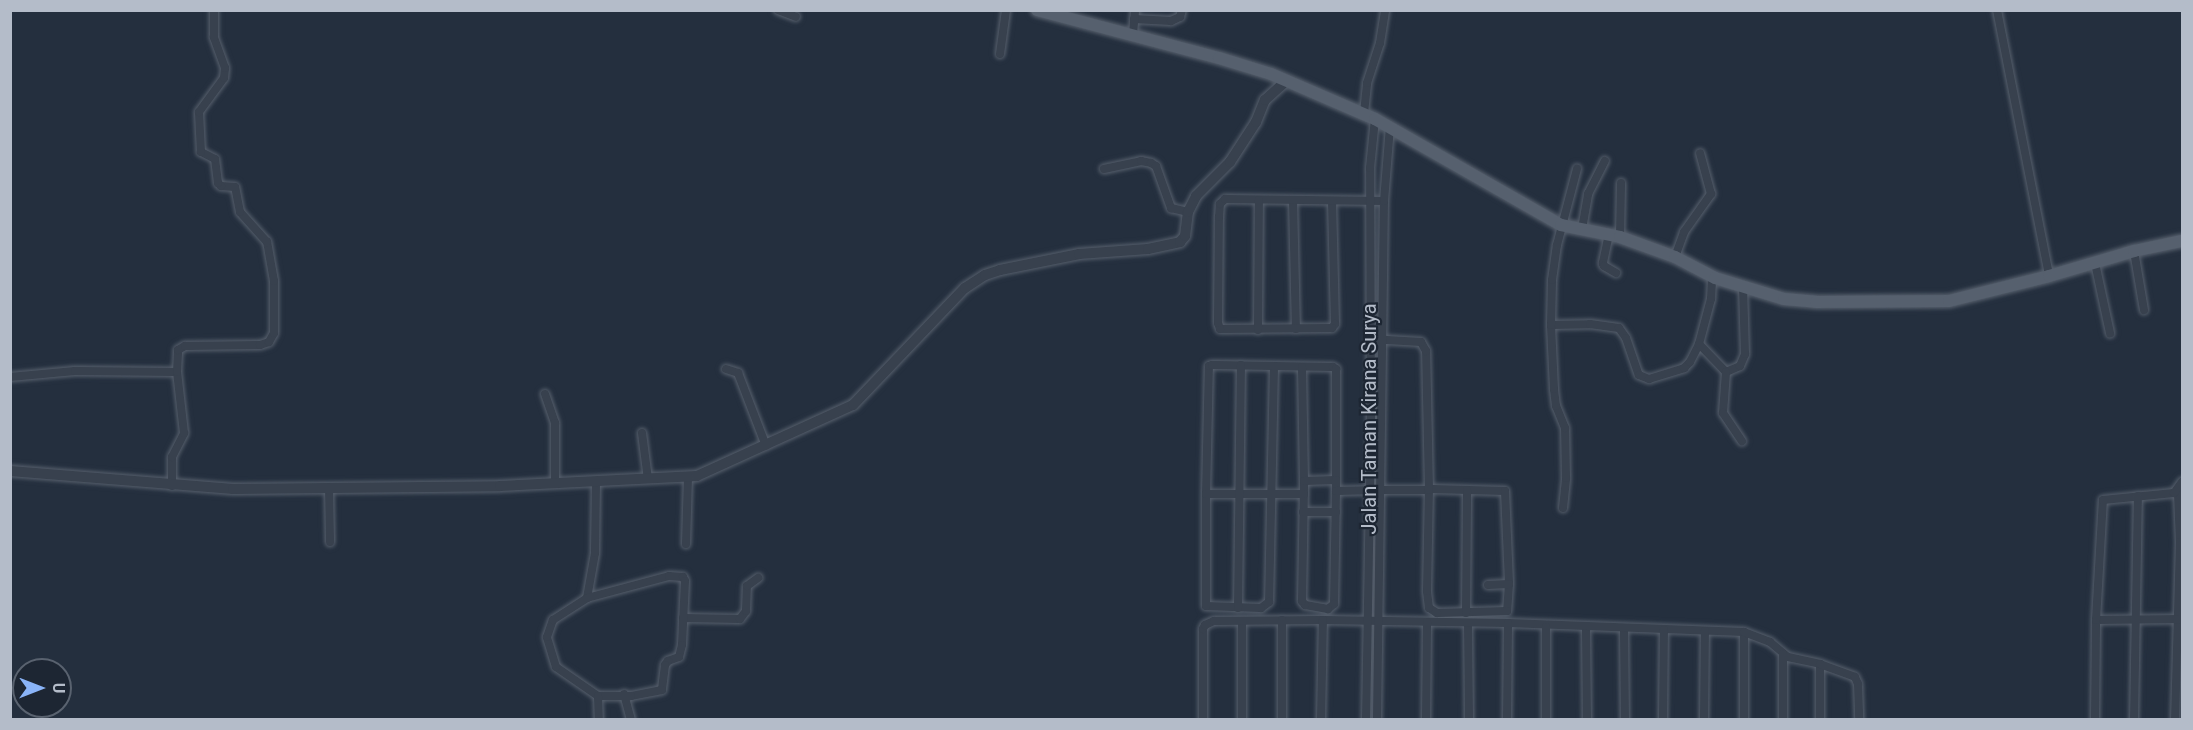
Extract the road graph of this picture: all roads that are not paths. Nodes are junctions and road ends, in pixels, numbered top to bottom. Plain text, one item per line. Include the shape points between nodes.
1 (214, 10) edge
2 (778, 10) edge
3 (1006, 10) edge
4 (1037, 10) edge
5 (1182, 10) edge
6 (1385, 10) edge
7 (1997, 10) edge
8 (1134, 15) edge
9 (796, 17) dead end
10 (1133, 34) junction
11 (1000, 54) dead end
12 (1286, 81) junction
13 (1364, 113) junction
14 (1375, 119) junction
15 (1390, 127) junction
16 (1700, 153) dead end
17 (1605, 161) dead end
18 (1104, 169) dead end
19 (1577, 169) dead end
20 (1621, 183) dead end
21 (1258, 200) junction
22 (1293, 200) junction
23 (1332, 201) junction
24 (1371, 201) junction
25 (1384, 201) junction
26 (1188, 212) junction
27 (1561, 225) junction
28 (1582, 229) junction
29 (1615, 236) junction
30 (2182, 240) edge
31 (2134, 251) junction
32 (1675, 258) junction
33 (2096, 263) junction
34 (1616, 273) dead end
35 (2049, 276) junction
36 (1712, 277) junction
37 (1743, 287) junction
38 (2144, 310) dead end
39 (1551, 325) junction
40 (1258, 330) junction
41 (1296, 330) junction
42 (2110, 333) dead end
43 (1370, 339) junction
44 (1382, 339) junction
45 (1699, 344) junction
46 (1241, 365) junction
47 (1274, 366) junction
48 (1302, 367) junction
49 (726, 369) dead end
50 (177, 372) junction
51 (1726, 372) junction
52 (10, 377) edge
53 (545, 394) dead end
54 (642, 433) dead end
55 (1742, 441) dead end
56 (766, 446) junction
57 (10, 471) edge
58 (688, 478) junction
59 (648, 479) junction
60 (1336, 480) junction
61 (1304, 481) junction
62 (596, 482) junction
63 (2182, 482) edge
64 (555, 484) junction
65 (172, 486) junction
66 (329, 488) junction
67 (1369, 490) junction
68 (1379, 490) junction
69 (1429, 490) junction
70 (1467, 490) junction
71 (1336, 491) junction
72 (2178, 493) edge
73 (1206, 494) junction
74 (1272, 494) junction
75 (1304, 494) junction
76 (1239, 495) junction
77 (2138, 496) junction
78 (1563, 508) dead end
79 (1303, 512) junction
80 (1335, 512) junction
81 (330, 542) dead end
82 (686, 544) dead end
83 (758, 578) dead end
84 (1488, 585) dead end
85 (1509, 585) junction
86 (587, 598) junction
87 (1238, 608) junction
88 (1466, 613) junction
89 (683, 618) junction
90 (2180, 619) edge
91 (1282, 620) junction
92 (1323, 620) junction
93 (2096, 620) junction
94 (2136, 620) junction
95 (1242, 621) junction
96 (1367, 622) junction
97 (1377, 622) junction
98 (1427, 622) junction
99 (1468, 623) junction
100 (1508, 623) junction
101 (1546, 627) junction
102 (1586, 628) junction
103 (1624, 628) junction
104 (1664, 630) junction
105 (1705, 632) junction
106 (1744, 632) junction
107 (1783, 654) junction
108 (1820, 664) junction
109 (624, 694) junction
110 (598, 696) junction
111 (599, 720) edge
112 (631, 720) edge
113 (1203, 720) edge
114 (1242, 720) edge
115 (1282, 720) edge
116 (1321, 720) edge
117 (1366, 720) edge
118 (1377, 720) edge
119 (1426, 720) edge
120 (1469, 720) edge
121 (1507, 720) edge
122 (1546, 720) edge
123 (1587, 720) edge
124 (1625, 720) edge
125 (1664, 720) edge
126 (1704, 720) edge
127 (1744, 720) edge
128 (1783, 720) edge
129 (1820, 720) edge
130 (1859, 720) edge
131 (2095, 720) edge
132 (2134, 720) edge
133 (2175, 720) edge

1 - 50 street via 213,31 225,68 224,78 199,112 201,152 215,159 218,183 235,187 240,212 267,243 274,281 274,333 269,342 260,345 181,348 176,356
2 - 9 street
3 - 11 street
4 - 10 main road
5 - 8 street via 1171,21
6 - 13 street via 1380,43 1367,83
7 - 35 street
8 - 10 street
10 - 12 main road
12 - 13 main road
12 - 26 street via 1265,100 1230,162 1196,196
13 - 14 main road
14 - 15 main road
14 - 24 street, Jalan Taman Kirana Surya
15 - 25 street, Jalan Taman Kirana Surya
15 - 27 main road
16 - 32 street via 1711,194 1684,232
17 - 28 street via 1588,194
18 - 26 street via 1141,161 1151,163 1172,208
19 - 27 street
20 - 29 street
21 - 22 street
21 - 40 street
21 - 40 street via 1230,198 1220,204 1218,323 1223,330
22 - 23 street
22 - 41 street
23 - 24 street
23 - 41 street via 1335,324 1330,329
24 - 25 street
24 - 43 street, Jalan Taman Kirana Surya
25 - 44 street, Jalan Taman Kirana Surya
26 - 56 street via 1185,236 1175,244 1079,254 1000,270 974,281 853,405
27 - 28 main road
27 - 39 street via 1552,280
28 - 29 main road
29 - 32 main road
29 - 34 street via 1603,263
30 - 31 main road
31 - 33 main road
31 - 38 street
32 - 36 main road
33 - 35 main road
33 - 42 street
35 - 37 main road via 1949,301 1922,303 1797,301
36 - 37 main road
36 - 45 street via 1711,299
37 - 51 street via 1745,354 1740,366
39 - 45 street via 1619,328 1639,375 1646,380 1684,368
39 - 78 street via 1556,406 1565,428
40 - 41 street
43 - 44 street
43 - 67 street, Jalan Taman Kirana Surya
44 - 68 street, Jalan Taman Kirana Surya
44 - 69 street via 1421,342 1425,346
45 - 51 street
46 - 47 street
46 - 73 street via 1208,367
46 - 76 street
47 - 48 street
47 - 74 street
48 - 60 street via 1333,367 1337,371
48 - 61 street
49 - 56 street via 738,373
50 - 52 street via 75,371
50 - 65 street via 184,433 172,457
51 - 55 street via 1723,413
53 - 64 street via 555,423
54 - 59 street
56 - 58 street
57 - 65 street
58 - 59 street
58 - 82 street
59 - 62 street
60 - 61 street
60 - 71 street
61 - 75 street
62 - 64 street
62 - 86 street via 595,553
63 - 72 street
64 - 66 street
65 - 66 street
66 - 81 street
67 - 68 street
67 - 71 street
67 - 96 street, Jalan Taman Kirana Surya
68 - 69 street
68 - 97 street, Jalan Taman Kirana Surya
69 - 70 street
69 - 88 street via 1429,608 1437,613
70 - 85 street via 1505,491
70 - 88 street
71 - 80 street
72 - 77 street
72 - 90 street
73 - 76 street
73 - 87 street via 1204,603 1214,608
74 - 75 street
74 - 76 street
74 - 87 street via 1269,602 1260,608
75 - 79 street
76 - 87 street
77 - 93 street via 2103,500
77 - 94 street
79 - 80 street
79 - 80 street via 1302,601 1310,608 1328,609 1334,604
83 - 89 street via 747,586 746,611 740,619
84 - 85 street
85 - 88 street via 1508,609 1504,613
86 - 89 street via 680,575 685,581
86 - 110 street via 553,620 547,637 556,667
89 - 109 street via 681,653 666,663 662,690
90 - 94 street
90 - 133 street
91 - 92 street
91 - 95 street
91 - 115 street
92 - 96 street
92 - 116 street
93 - 94 street
93 - 131 street
94 - 132 street
95 - 113 street via 1214,621 1203,629
95 - 114 street
96 - 97 street
96 - 117 street, Jalan Taman Kirana Surya
97 - 98 street
97 - 118 street, Jalan Taman Kirana Surya
98 - 99 street
98 - 119 street
99 - 100 street
99 - 120 street
100 - 101 street
100 - 121 street
101 - 102 street
101 - 122 street
102 - 103 street
102 - 123 street
103 - 104 street
103 - 124 street
104 - 105 street
104 - 125 street
105 - 106 street
105 - 126 street
106 - 107 street via 1770,642
106 - 127 street
107 - 108 street
107 - 128 street
108 - 129 street
108 - 130 street via 1855,677
109 - 110 street
109 - 112 street
110 - 111 street

